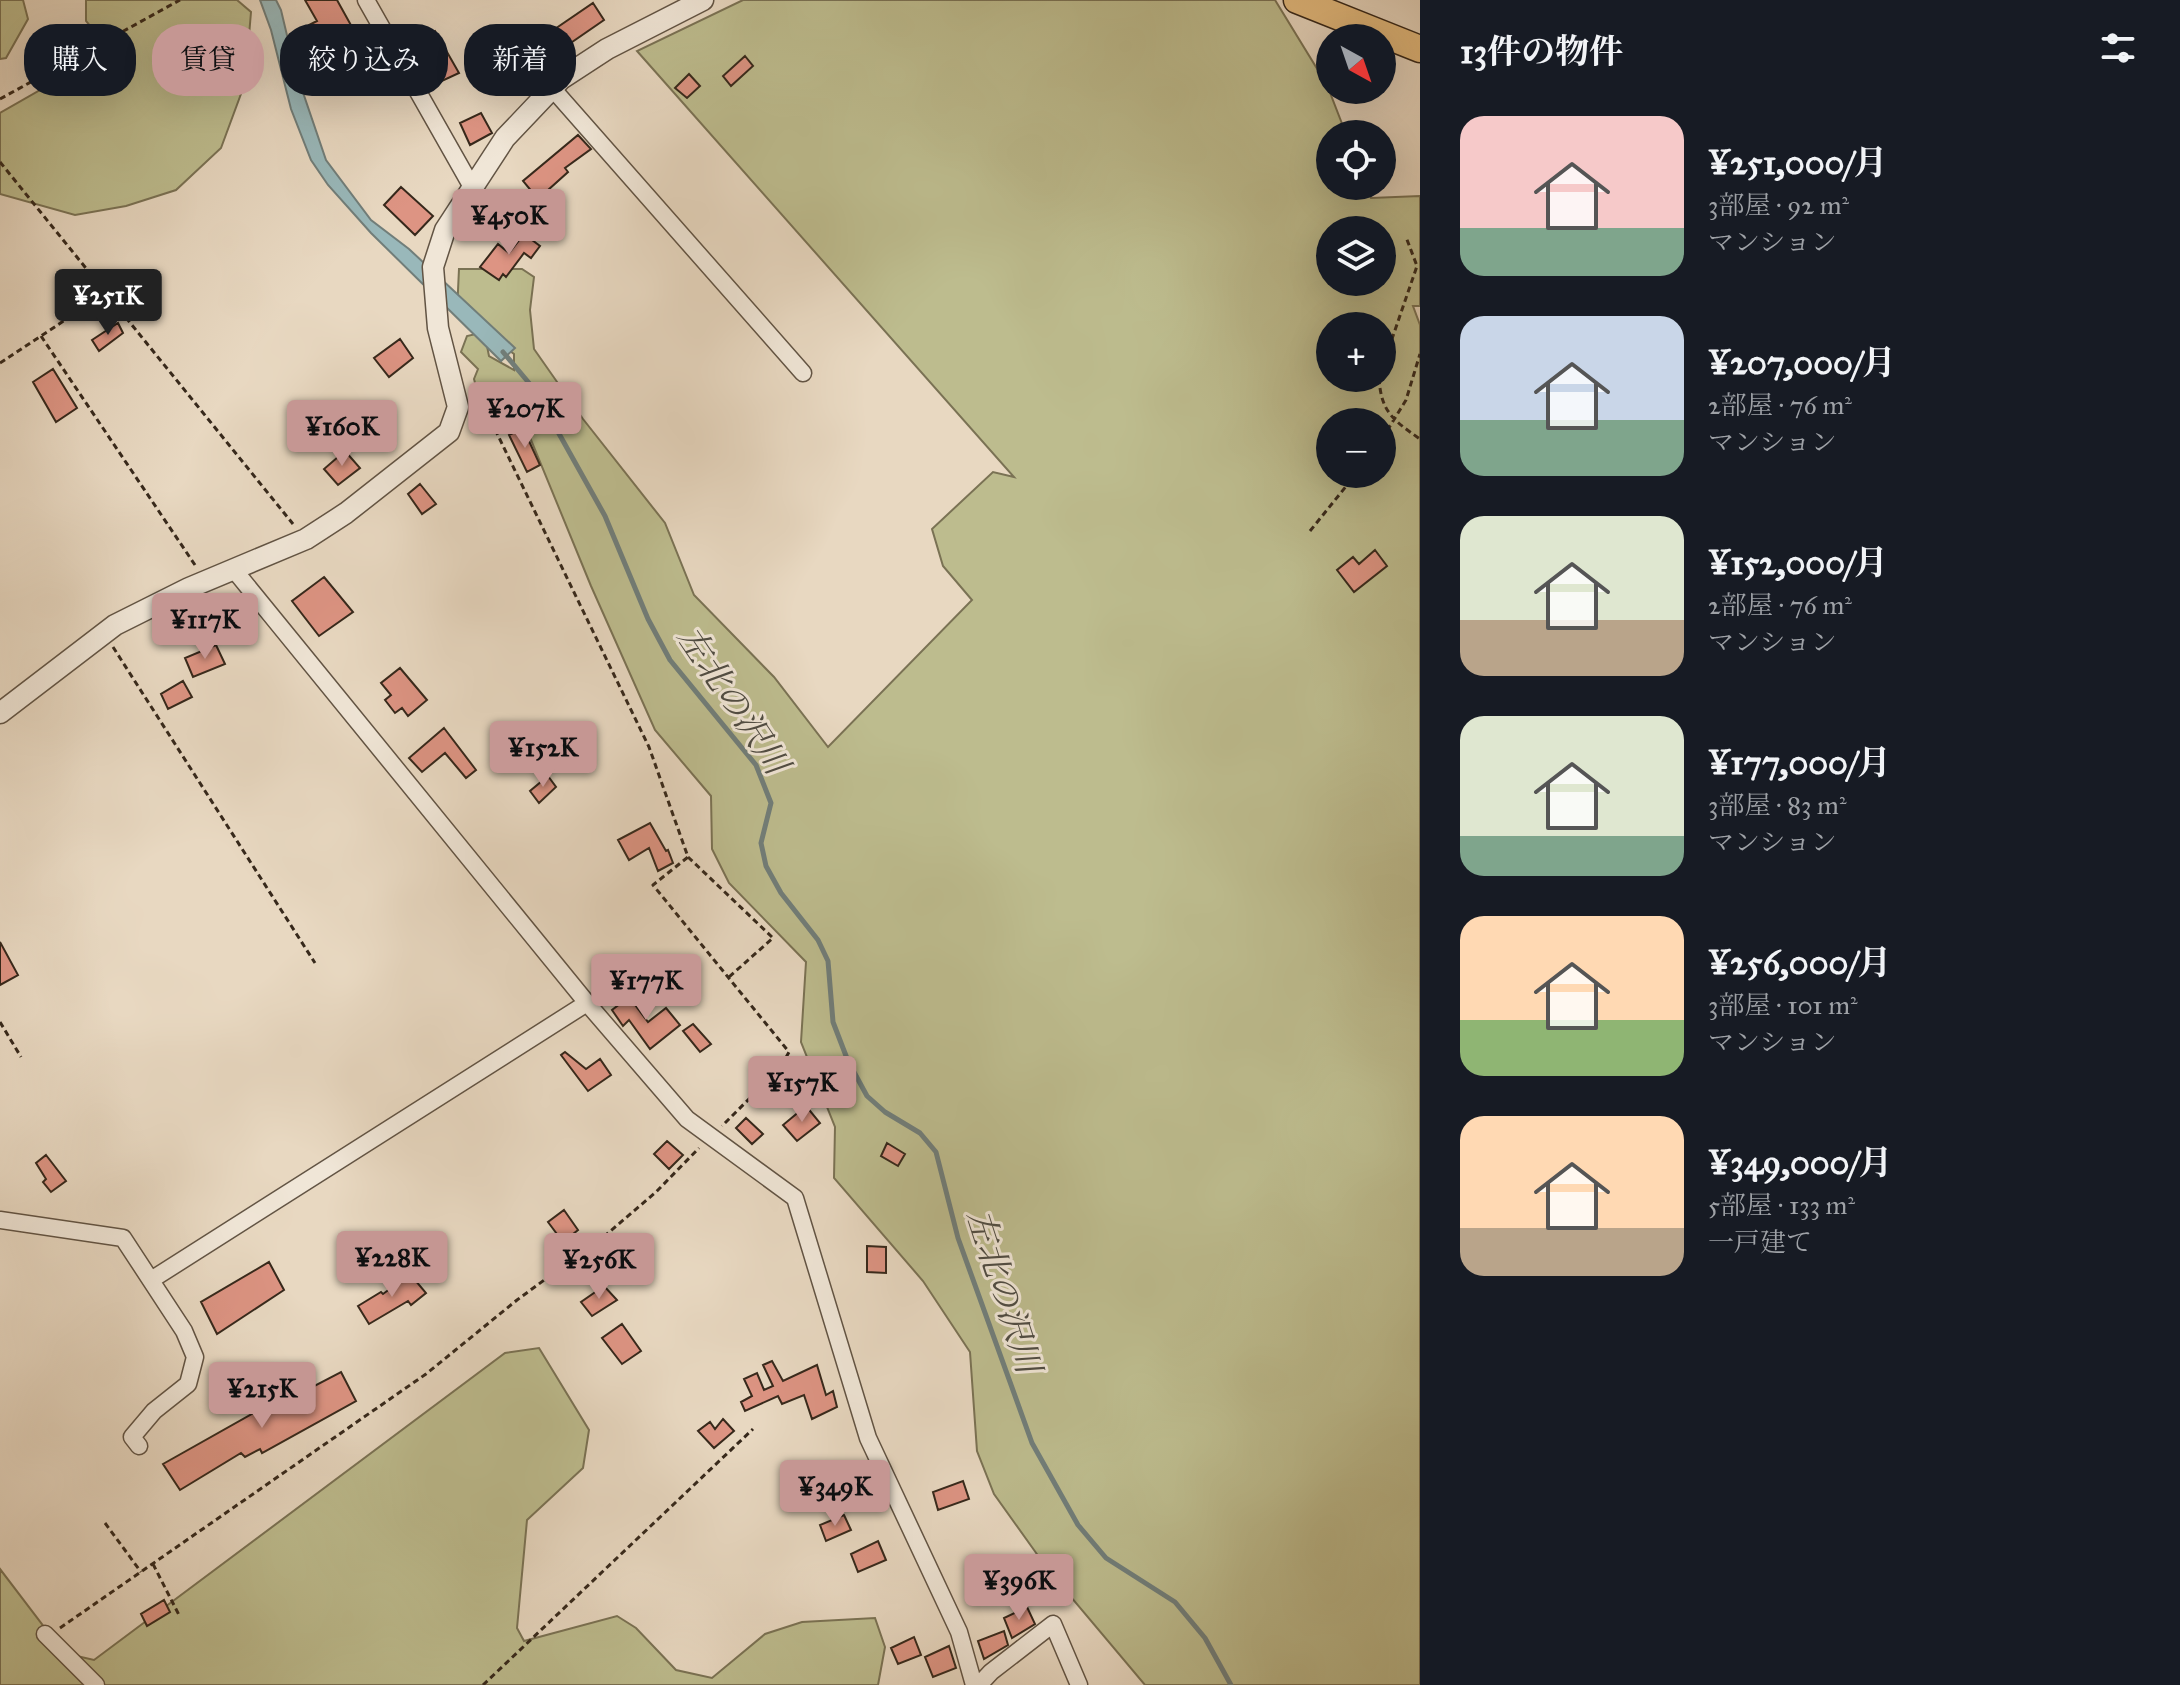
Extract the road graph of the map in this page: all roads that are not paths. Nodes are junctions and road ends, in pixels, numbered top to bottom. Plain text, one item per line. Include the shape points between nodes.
1 (366, 0) edge
2 (703, 0) edge
3 (1297, 0) edge
4 (1420, 49) edge
5 (576, 69) edge
6 (544, 96) edge
7 (559, 96) edge
8 (472, 187) junction
9 (803, 373) dead end
10 (235, 571) junction
11 (0, 713) edge
12 (587, 1003) junction
13 (0, 1220) edge
14 (151, 1280) junction
15 (139, 1446) dead end
16 (52, 1631) road end
17 (96, 1685) edge
18 (976, 1685) edge
19 (1079, 1685) edge

1 - 8 street
2 - 5 street
3 - 4 main road
6 - 8 street via 505,138
7 - 9 street
8 - 10 street via 445,230 434,272 438,328 458,407 449,432 306,539
10 - 11 street via 115,625
10 - 12 street
12 - 14 street
12 - 18 street via 687,1119 795,1198 868,1438 959,1632
13 - 14 street via 123,1238
14 - 15 street via 195,1357 188,1384 132,1437
16 - 17 street
18 - 19 street via 1053,1624

